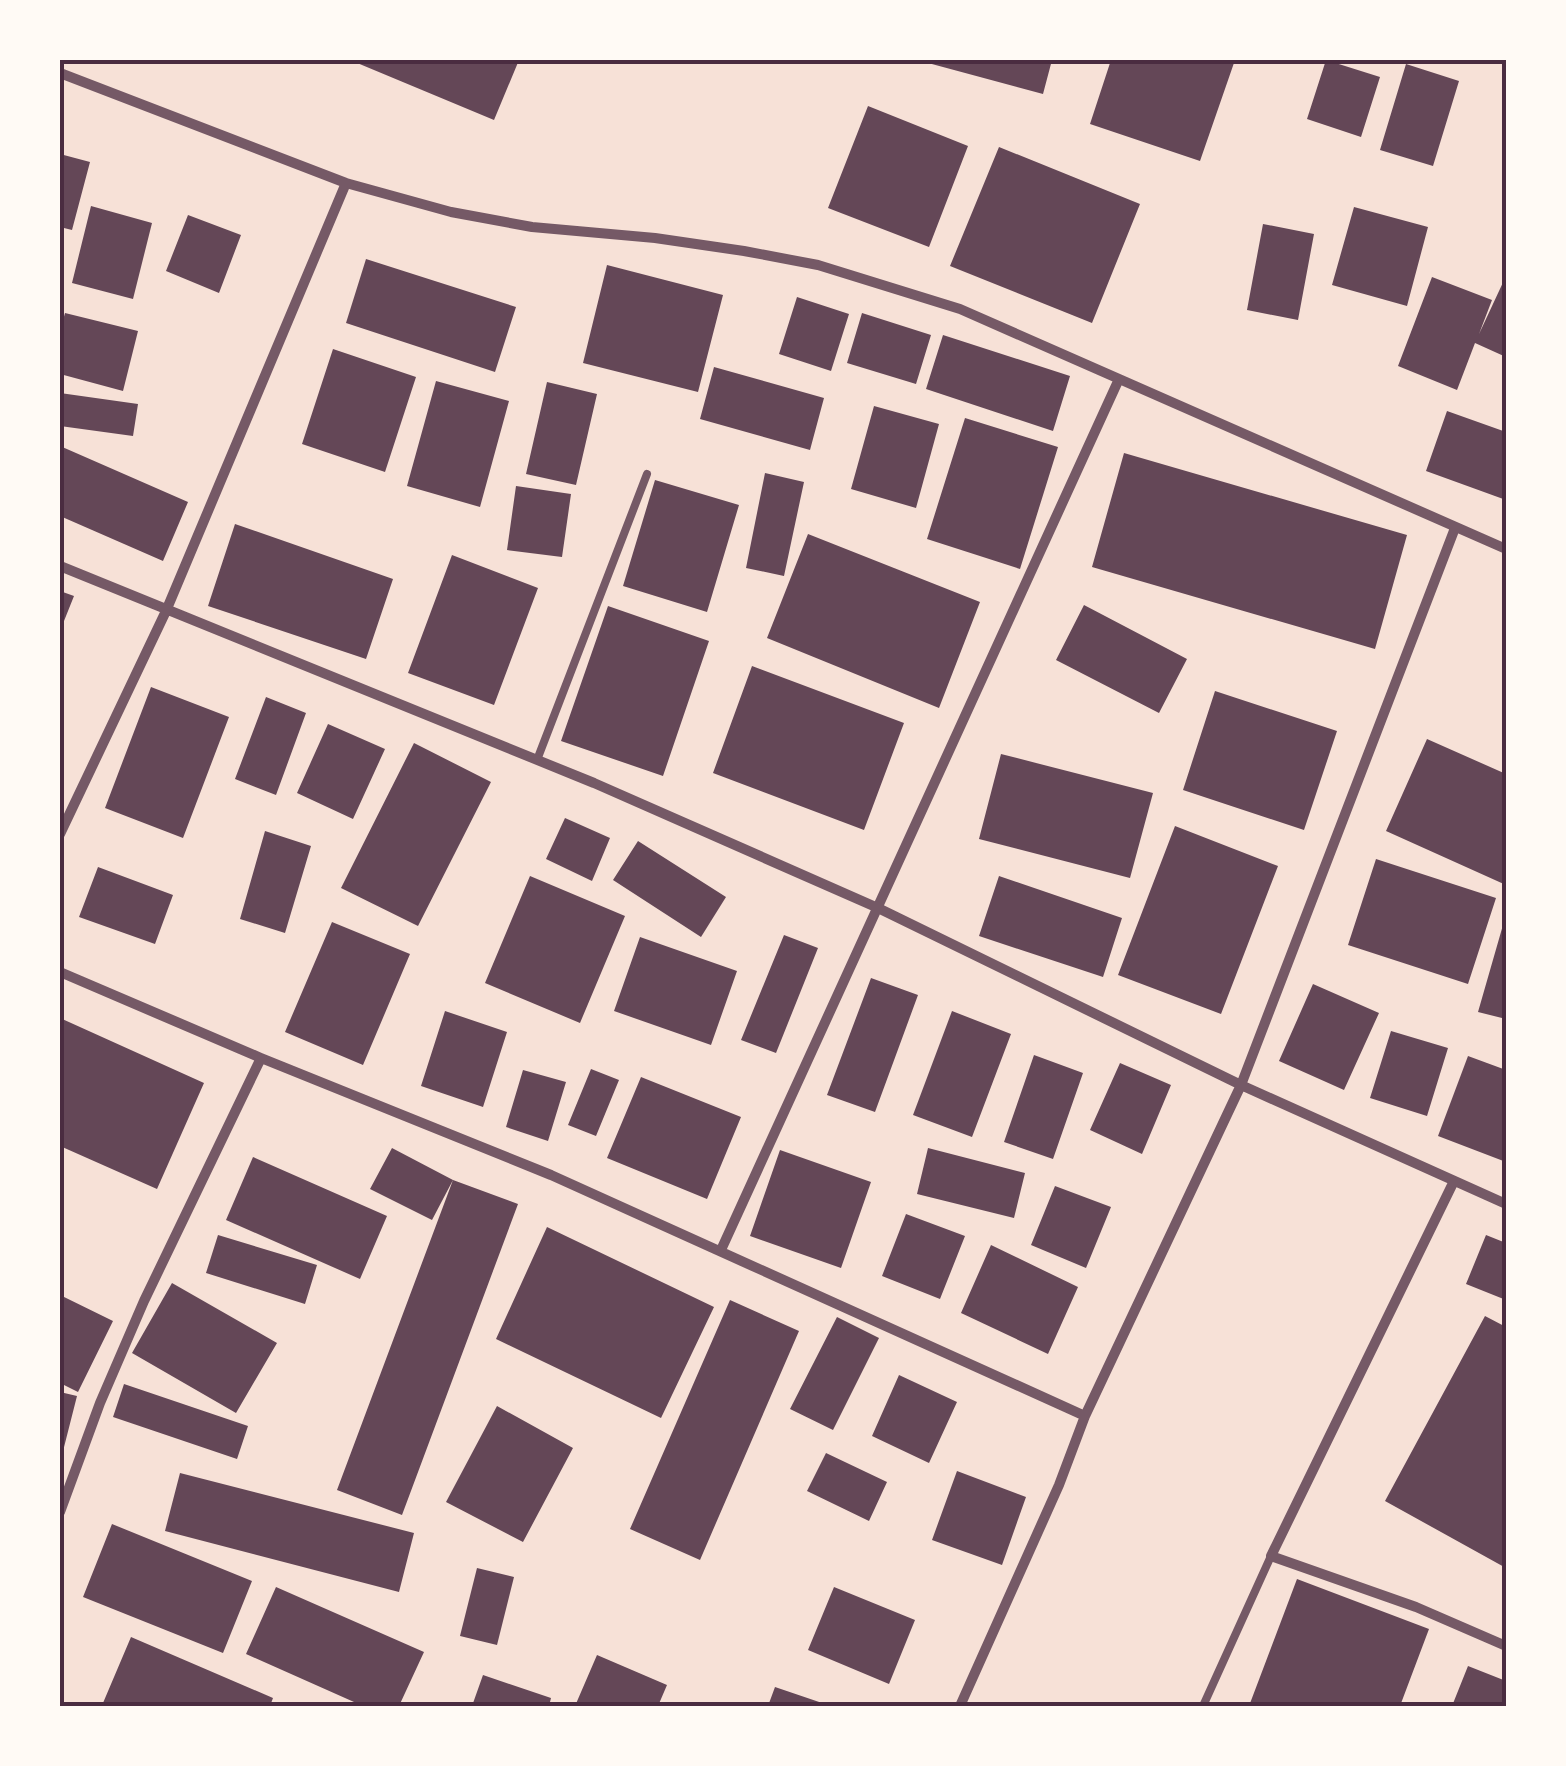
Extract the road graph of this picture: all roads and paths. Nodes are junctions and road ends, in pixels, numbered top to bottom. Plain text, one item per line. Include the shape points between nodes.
1 (60, 74) edge
2 (346, 183) junction
3 (1119, 379) junction
4 (646, 474) dead end
5 (1456, 528) junction
6 (1506, 550) edge
7 (60, 566) edge
8 (166, 611) junction
9 (537, 760) junction
10 (60, 834) edge
11 (878, 908) junction
12 (60, 972) edge
13 (261, 1058) junction
14 (1241, 1084) junction
15 (1454, 1181) junction
16 (1506, 1204) edge
17 (721, 1250) junction
18 (1085, 1416) junction
19 (60, 1512) edge
20 (1272, 1556) junction
21 (1506, 1646) edge
22 (960, 1706) edge
23 (1203, 1706) edge

1 - 2 street
2 - 3 street via 532,227 655,238 818,265 960,309
2 - 8 street
3 - 5 street
3 - 11 street
4 - 9 lane
5 - 6 street
5 - 14 street
7 - 8 street
8 - 9 street
8 - 10 street
9 - 11 street
11 - 14 street
11 - 17 street
12 - 13 street
13 - 17 street
13 - 19 street via 144,1301
14 - 15 street
14 - 18 street
15 - 16 street
15 - 20 street
17 - 18 street
18 - 22 street
20 - 21 street
20 - 23 lane

